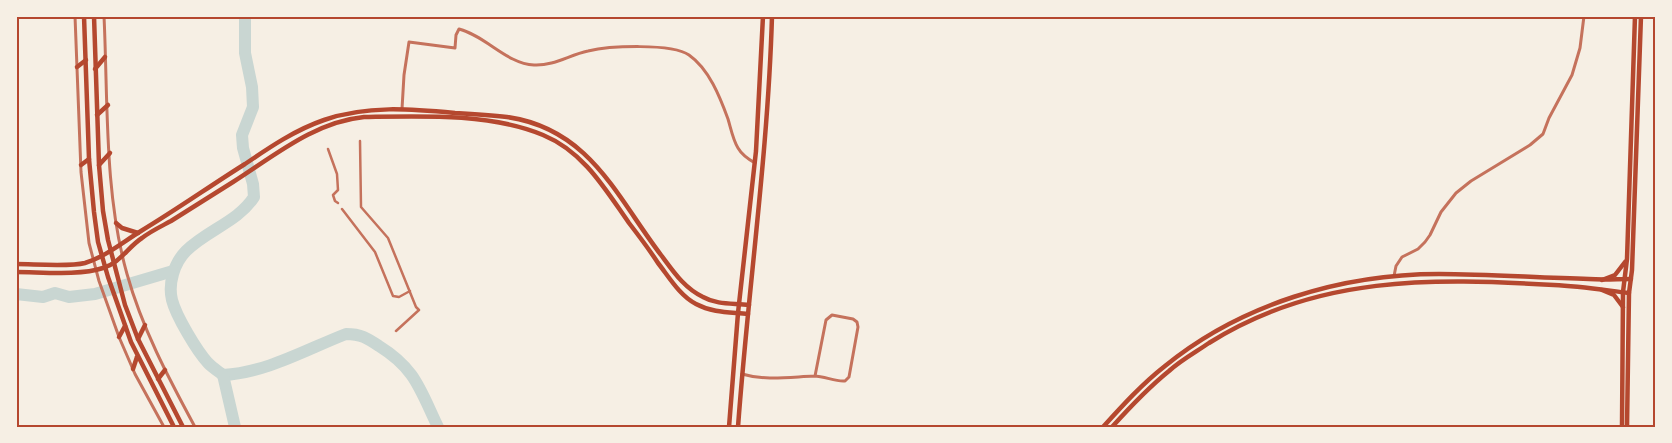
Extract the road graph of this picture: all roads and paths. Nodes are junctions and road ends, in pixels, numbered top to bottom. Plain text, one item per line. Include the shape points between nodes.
1 (76, 16) edge
2 (84, 16) edge
3 (94, 16) edge
4 (104, 16) edge
5 (763, 16) edge
6 (772, 16) edge
7 (1584, 16) edge
8 (1635, 16) edge
9 (1641, 16) edge
10 (106, 58) junction
11 (86, 60) junction
12 (77, 67) junction
13 (95, 69) junction
14 (108, 105) junction
15 (402, 109) junction
16 (97, 115) junction
17 (360, 141) dead end
18 (328, 149) dead end
19 (110, 153) junction
20 (89, 159) junction
21 (755, 163) junction
22 (81, 165) junction
23 (99, 165) junction
24 (338, 203) dead end
25 (342, 209) dead end
26 (116, 222) junction
27 (138, 233) junction
28 (120, 244) junction
29 (111, 250) junction
30 (102, 255) junction
31 (122, 256) junction
32 (1627, 259) junction
33 (92, 260) junction
34 (114, 263) junction
35 (16, 264) edge
36 (105, 268) junction
37 (96, 270) junction
38 (16, 272) edge
39 (1394, 277) junction
40 (1625, 279) junction
41 (1631, 279) junction
42 (1602, 280) junction
43 (1602, 290) junction
44 (410, 291) junction
45 (1623, 292) junction
46 (1629, 292) junction
47 (740, 304) junction
48 (749, 305) junction
49 (1623, 308) junction
50 (738, 313) junction
51 (748, 314) junction
52 (125, 326) junction
53 (144, 326) junction
54 (396, 331) dead end
55 (119, 337) junction
56 (138, 340) junction
57 (137, 357) junction
58 (133, 369) junction
59 (165, 370) junction
60 (742, 374) junction
61 (815, 376) junction
62 (158, 379) junction
63 (164, 427) edge
64 (174, 427) edge
65 (183, 427) edge
66 (195, 427) edge
67 (729, 427) edge
68 (738, 427) edge
69 (1103, 427) edge
70 (1112, 427) edge
71 (1622, 427) edge
72 (1627, 427) edge

1 - 12 street
2 - 11 main road
3 - 13 main road
4 - 10 street
5 - 21 main road
6 - 48 main road via 766,132
7 - 39 street via 1572,75 1543,134 1456,193 1441,212 1425,242 1402,257
8 - 32 main road
9 - 41 main road
10 - 13 main road
10 - 14 street
11 - 12 main road
11 - 20 main road
12 - 22 street
13 - 16 main road
14 - 16 main road
14 - 19 street
15 - 21 street via 410,42 455,48 459,29 531,65 555,63 589,51 627,47 674,48 689,54 703,69 718,94 738,148
15 - 27 main road via 358,112 322,120 298,131
15 - 47 main road via 508,118 563,137 580,149 606,176 677,277 709,300
16 - 23 main road
17 - 44 street via 361,207 388,238
18 - 24 street via 338,174 338,190 333,195
19 - 23 main road
19 - 26 street
20 - 22 main road
20 - 30 main road
21 - 47 main road
22 - 33 street
23 - 29 main road
25 - 44 street via 375,252 393,296 399,297
26 - 27 main road via 122,228
26 - 28 street
27 - 28 main road
28 - 29 main road
28 - 31 street
29 - 30 main road
29 - 34 main road
30 - 33 main road
30 - 36 main road
31 - 34 main road
31 - 50 main road via 141,238 324,126 350,118 385,116 467,118 524,128 568,149 600,180 669,277 690,301 711,311
31 - 53 street
32 - 40 main road
32 - 42 main road via 1615,275
33 - 35 main road via 80,264
33 - 37 street
34 - 36 main road
34 - 56 main road
36 - 37 main road
36 - 52 main road
37 - 38 main road
37 - 55 street
39 - 42 main road via 1440,274
39 - 69 main road via 1339,284 1240,319 1165,366
40 - 41 main road
40 - 42 main road
40 - 45 main road
41 - 46 main road
43 - 45 main road
43 - 49 main road via 1614,295
43 - 70 main road via 1440,280 1328,293 1278,309 1222,336 1169,371
44 - 54 street via 419,310
45 - 46 main road
45 - 49 main road
46 - 72 main road
47 - 48 main road
47 - 50 main road
48 - 51 main road
49 - 71 main road
50 - 51 main road
50 - 67 main road
51 - 60 main road
52 - 55 main road
52 - 57 main road
53 - 56 main road
53 - 59 street
55 - 58 street
56 - 62 main road
57 - 58 main road
57 - 64 main road
58 - 63 street
59 - 62 main road
59 - 66 street
60 - 61 street via 775,378
60 - 68 main road
61 - 61 street via 827,318 832,315 855,320 858,327 847,380
62 - 65 main road

